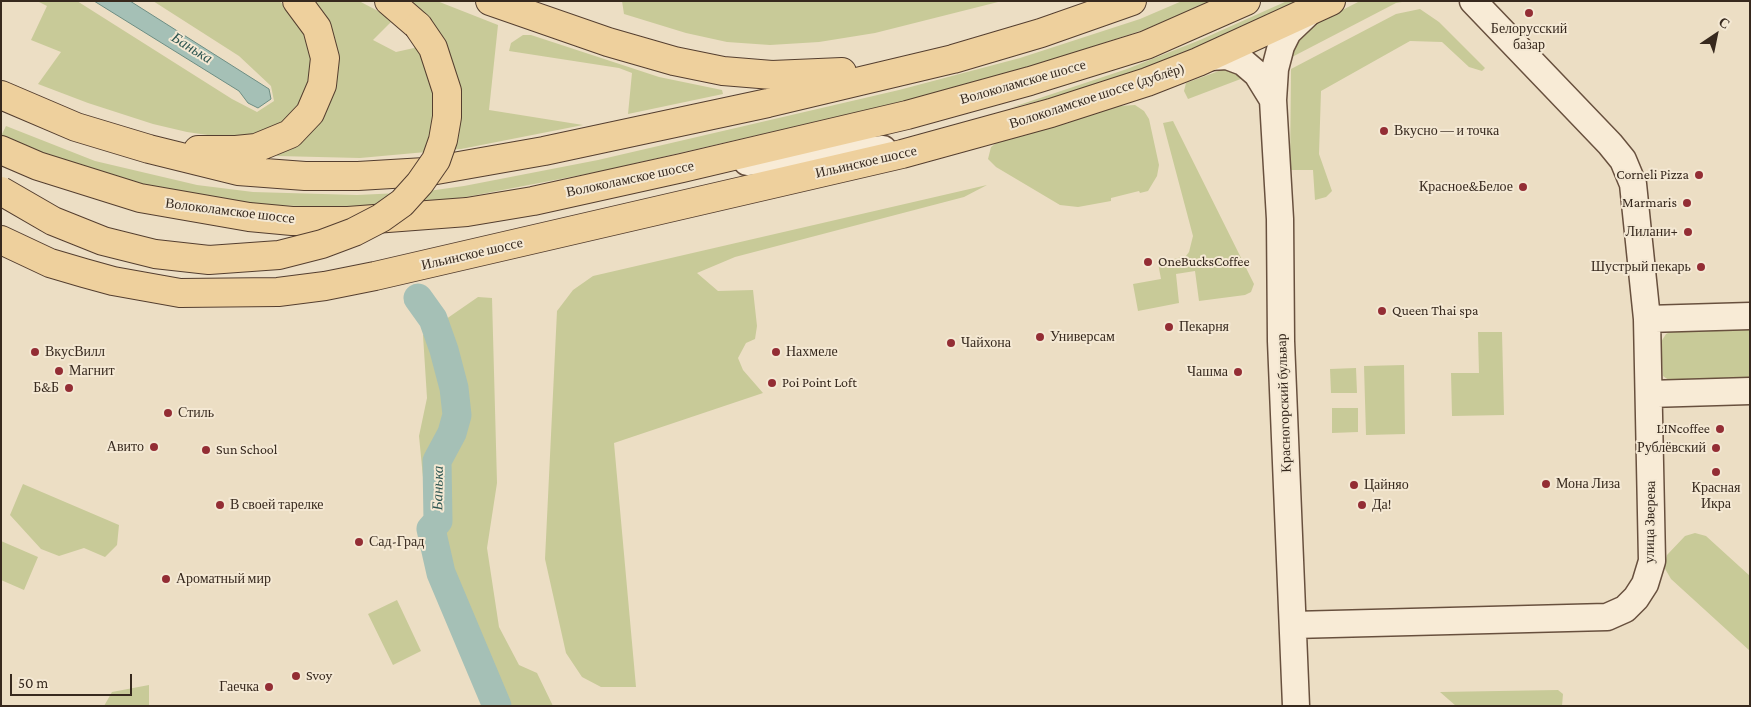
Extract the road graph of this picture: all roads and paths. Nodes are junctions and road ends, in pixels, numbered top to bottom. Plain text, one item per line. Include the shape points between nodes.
1 (297, 1) edge
2 (389, 1) edge
3 (490, 1) edge
4 (1132, 1) edge
5 (1246, 1) edge
6 (1475, 2) edge
7 (1319, 7) edge
8 (1210, 57) junction
9 (953, 59) junction
10 (9, 99) edge
11 (1273, 100) junction
12 (942, 144) junction
13 (149, 149) junction
14 (1, 150) edge
15 (682, 168) junction
16 (1, 191) edge
17 (1, 240) edge
18 (1750, 316) edge
19 (1647, 319) junction
20 (1750, 390) edge
21 (1649, 394) junction
22 (1293, 625) junction
23 (1296, 706) edge

1 - 13 main road via 317,28 325,58 317,100 300,124 290,134 256,148
2 - 16 main road, bridge via 418,26 433,48 447,91 447,117 436,160 420,183 402,203 354,232 279,255 209,260 154,254 103,241 53,221
3 - 9 main road via 620,46 674,62 724,71 772,75 825,74
4 - 9 main road
5 - 15 main road, Волоколамское шоссе via 1146,45 1030,81 907,115
6 - 19 street, улица Зверева via 1623,160 1633,184
7 - 8 main road, Волоколамское шоссе (дублёр)
7 - 11 street, Красногорский бульвар via 1288,32 1281,46 1275,69
8 - 11 street, Красногорский бульвар via 1228,56 1242,62 1257,74
8 - 12 main road, Волоколамское шоссе (дублёр) via 1138,85
9 - 13 main road via 544,151 425,172 295,175 238,170
10 - 13 main road via 76,127
11 - 22 street, Красногорский бульвар
12 - 15 street
12 - 17 main road, Ильинское шоссе via 376,276 278,292 180,293 113,281 50,262
14 - 15 main road, Волоколамское шоссе via 38,166 140,198 191,209 292,221 348,221 468,212
18 - 19 street
19 - 21 street, улица Зверева
20 - 21 street
21 - 22 street, улица Зверева via 1652,561 1645,584 1625,610 1607,617
22 - 23 street, Красногорский бульвар

